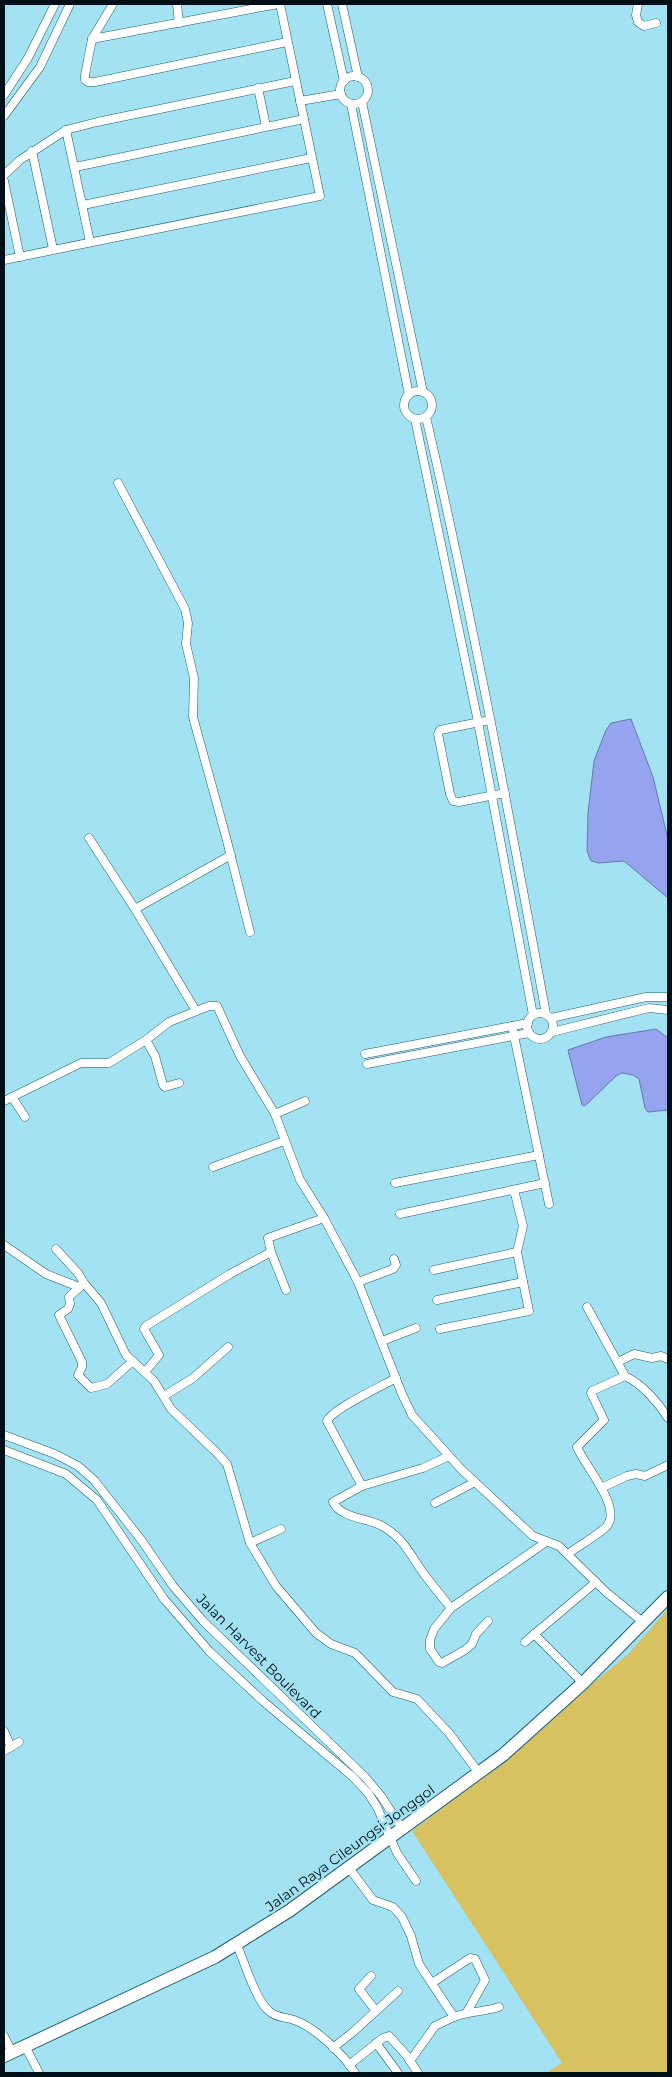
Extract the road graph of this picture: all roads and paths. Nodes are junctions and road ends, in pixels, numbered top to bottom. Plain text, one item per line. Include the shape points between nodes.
1 (70, 4) edge
2 (114, 4) edge
3 (177, 4) edge
4 (279, 4) edge
5 (327, 4) edge
6 (342, 4) edge
7 (638, 4) edge
8 (53, 7) edge
9 (65, 19) junction
10 (656, 23) dead end
11 (179, 24) junction
12 (92, 39) junction
13 (287, 42) junction
14 (358, 77) junction
15 (295, 81) junction
16 (344, 81) junction
17 (258, 88) junction
18 (341, 94) junction
19 (4, 95) edge
20 (300, 101) junction
21 (362, 102) junction
22 (350, 104) junction
23 (4, 116) edge
24 (304, 119) junction
25 (266, 126) junction
26 (66, 130) junction
27 (32, 151) junction
28 (311, 158) junction
29 (75, 167) junction
30 (4, 175) edge
31 (4, 181) edge
32 (83, 205) junction
33 (90, 242) junction
34 (53, 249) junction
35 (20, 257) junction
36 (4, 260) edge
37 (423, 392) junction
38 (409, 395) junction
39 (426, 417) junction
40 (415, 419) junction
41 (118, 483) dead end
42 (490, 720) junction
43 (478, 722) junction
44 (505, 792) junction
45 (492, 795) junction
46 (89, 838) dead end
47 (231, 855) junction
48 (135, 909) junction
49 (250, 932) dead end
50 (668, 997) edge
51 (668, 1010) edge
52 (196, 1011) junction
53 (533, 1015) junction
54 (549, 1016) junction
55 (528, 1023) junction
56 (512, 1026) junction
57 (552, 1032) junction
58 (529, 1033) junction
59 (514, 1036) junction
60 (146, 1040) junction
61 (365, 1054) dead end
62 (367, 1064) dead end
63 (179, 1083) dead end
64 (12, 1097) junction
65 (4, 1101) edge
66 (305, 1101) dead end
67 (275, 1114) junction
68 (25, 1117) dead end
69 (284, 1141) junction
70 (539, 1155) junction
71 (213, 1167) dead end
72 (395, 1183) dead end
73 (545, 1183) junction
74 (514, 1190) junction
75 (549, 1204) dead end
76 (400, 1214) dead end
77 (324, 1218) junction
78 (4, 1245) edge
79 (56, 1249) dead end
80 (271, 1252) junction
81 (517, 1252) junction
82 (394, 1260) dead end
83 (434, 1270) dead end
84 (358, 1282) junction
85 (523, 1282) junction
86 (81, 1285) junction
87 (286, 1290) dead end
88 (437, 1300) dead end
89 (587, 1306) dead end
90 (416, 1328) dead end
91 (440, 1328) dead end
92 (382, 1341) junction
93 (228, 1347) dead end
94 (666, 1356) edge
95 (133, 1361) junction
96 (618, 1362) junction
97 (145, 1372) junction
98 (625, 1376) junction
99 (396, 1378) junction
100 (164, 1396) junction
101 (668, 1418) edge
102 (4, 1435) edge
103 (4, 1450) edge
104 (449, 1456) junction
105 (668, 1465) edge
106 (475, 1482) junction
107 (362, 1486) junction
108 (601, 1488) junction
109 (435, 1503) dead end
110 (281, 1529) dead end
111 (546, 1542) junction
112 (250, 1543) junction
113 (568, 1554) junction
114 (596, 1582) junction
115 (668, 1598) edge
116 (451, 1608) junction
117 (488, 1621) dead end
118 (644, 1623) junction
119 (534, 1634) junction
120 (525, 1642) dead end
121 (583, 1683) junction
122 (280, 1696) junction
123 (270, 1707) junction
124 (4, 1731) edge
125 (19, 1742) dead end
126 (7, 1749) edge
127 (480, 1773) junction
128 (403, 1830) junction
129 (391, 1839) junction
130 (349, 1868) junction
131 (416, 1881) dead end
132 (237, 1945) junction
133 (371, 1976) dead end
134 (432, 1983) junction
135 (398, 1991) dead end
136 (500, 2006) dead end
137 (376, 2011) junction
138 (467, 2012) junction
139 (454, 2017) junction
140 (4, 2036) edge
141 (376, 2044) junction
142 (25, 2046) junction
143 (333, 2048) junction
144 (8, 2054) edge
145 (410, 2061) junction
146 (349, 2065) junction
147 (39, 2073) edge
148 (355, 2073) edge
149 (398, 2073) edge
150 (418, 2073) edge

1 - 9 street
2 - 12 street
3 - 11 street
4 - 11 street
4 - 13 street
5 - 16 street
6 - 14 street
7 - 10 street via 638,22 644,26
8 - 9 street
8 - 19 street via 28,58
9 - 23 street via 40,68
11 - 12 street
12 - 13 street via 85,80 88,82
13 - 15 street
14 - 16 street
14 - 21 street via 368,88
15 - 17 street
15 - 20 street
16 - 18 street
17 - 25 street
17 - 26 street
18 - 20 street
18 - 22 street
20 - 24 street
21 - 22 street
21 - 37 street
22 - 38 street
24 - 25 street
24 - 28 street
25 - 29 street
26 - 27 street
26 - 29 street
27 - 30 street
27 - 34 street
28 - 32 street
28 - 33 street via 320,196
29 - 32 street
31 - 35 street
32 - 33 street
33 - 34 street
34 - 35 street
35 - 36 street
37 - 38 street
37 - 39 street via 432,404
38 - 40 street via 404,409
39 - 40 street
39 - 42 street
40 - 43 street
41 - 47 street via 186,609 186,644 194,678 193,717
42 - 43 street
42 - 44 street
43 - 45 street
43 - 45 street via 440,730 438,734 453,801
44 - 45 street
44 - 54 street
45 - 53 street
46 - 48 street
47 - 48 street
47 - 49 street
48 - 52 street
50 - 54 street via 646,997
51 - 57 street via 649,1008
52 - 60 street via 169,1022
52 - 67 street via 218,1006 240,1056
53 - 54 street
53 - 55 street
54 - 57 street via 554,1025
55 - 56 street
55 - 58 street
56 - 59 street
56 - 61 street
57 - 58 street via 540,1039
58 - 59 street
59 - 62 street
59 - 70 street
60 - 63 street via 155,1056 163,1085
60 - 64 street via 109,1063 81,1063
64 - 65 street
64 - 68 street
66 - 67 street
67 - 69 street
69 - 71 street
69 - 77 street via 300,1180
70 - 72 street
70 - 73 street
73 - 74 street
73 - 75 street
74 - 76 street
74 - 81 street via 523,1226
77 - 80 street via 270,1236
77 - 84 street
78 - 86 street via 46,1274
79 - 86 street via 78,1273
80 - 87 street
80 - 97 street via 146,1326 144,1329 159,1355
81 - 83 street
81 - 85 street
82 - 84 street via 396,1265 392,1269
84 - 92 street
85 - 88 street
85 - 91 street via 529,1311
86 - 95 street via 100,1303 124,1353
86 - 95 street via 68,1297 68,1309 59,1315 82,1362 78,1375 91,1388 107,1384
89 - 96 street
90 - 92 street
92 - 99 street
93 - 100 street via 193,1378
94 - 96 street via 652,1358 634,1354
95 - 97 street
96 - 98 street
97 - 100 street
98 - 101 street via 657,1402
98 - 108 street via 592,1391 604,1420 577,1446
99 - 104 street via 412,1414
99 - 107 street via 328,1417 327,1421
100 - 112 street via 171,1409 226,1464
102 - 122 street, Jalan Harvest Boulevard via 54,1454 78,1466 94,1480 203,1621
103 - 123 street, Jalan Harvest Boulevard via 66,1474 97,1500 170,1606 209,1651
104 - 106 street
104 - 107 street via 423,1468
105 - 108 street via 645,1476 627,1476
106 - 109 street
106 - 111 street via 533,1536
107 - 116 street via 334,1504 340,1510 381,1525 395,1534 405,1543
108 - 113 street via 610,1505 609,1523
110 - 112 street
111 - 113 street via 559,1546
111 - 116 street
112 - 127 street via 276,1586 310,1628 331,1644 355,1653 393,1692 417,1699
113 - 114 street
114 - 118 street
114 - 119 street
115 - 118 main road, Jalan Raya Cileungsi-Jonggol
116 - 117 street via 434,1629 430,1640 430,1649 440,1662 465,1650
118 - 121 main road, Jalan Raya Cileungsi-Jonggol
119 - 120 street
119 - 121 street
121 - 127 main road, Jalan Raya Cileungsi-Jonggol
122 - 123 street
122 - 128 street, Jalan Harvest Boulevard via 365,1777
123 - 129 street, Jalan Harvest Boulevard via 358,1782 377,1808
124 - 126 street
125 - 126 street
127 - 128 main road, Jalan Raya Cileungsi-Jonggol
128 - 129 main road, Jalan Raya Cileungsi-Jonggol
129 - 130 main road, Jalan Raya Cileungsi-Jonggol
129 - 131 street, Jalan Harvest Boulevard
130 - 132 main road, Jalan Raya Cileungsi-Jonggol
130 - 134 street via 374,1900 393,1907 402,1917 419,1964
132 - 142 main road, Jalan Raya Cileungsi-Jonggol
132 - 143 street via 266,2008 278,2017 300,2022
133 - 137 street via 359,1989
134 - 138 street via 470,1958 475,1959 485,1980
134 - 139 street
135 - 137 street
136 - 138 street
137 - 143 street
138 - 139 street
139 - 145 street via 435,2026
140 - 144 street
141 - 145 street via 390,2036
141 - 146 street
141 - 149 street
142 - 144 main road, Jalan Raya Cileungsi-Jonggol
142 - 147 street
143 - 146 street
145 - 150 street
146 - 148 street

